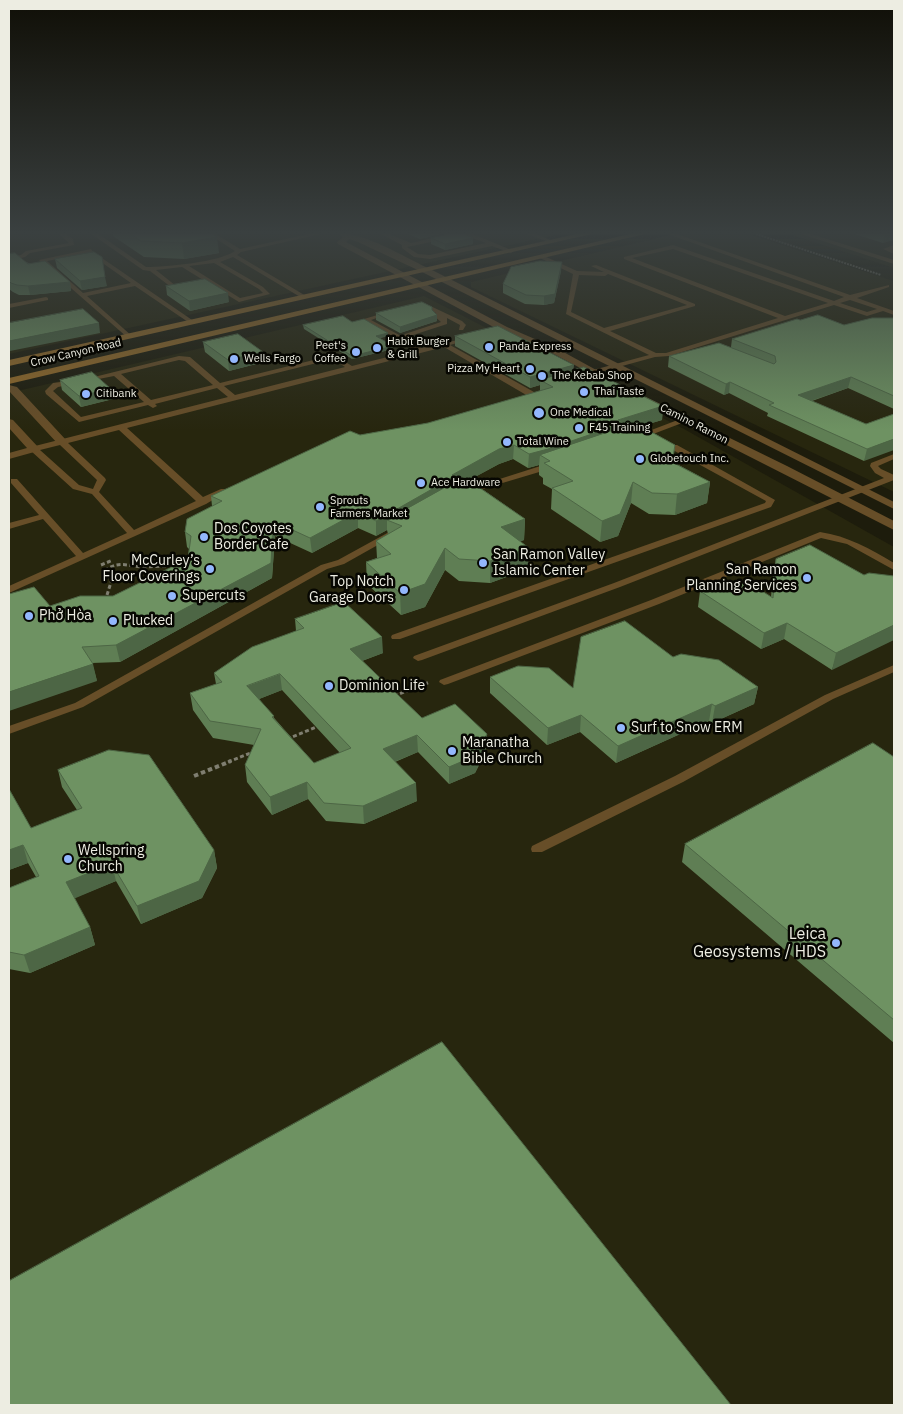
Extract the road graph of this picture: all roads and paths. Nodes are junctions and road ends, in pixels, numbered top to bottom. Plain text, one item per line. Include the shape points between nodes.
1 (46, 299) edge
2 (87, 299) edge
3 (157, 299) edge
4 (253, 299) edge
5 (295, 299) edge
6 (358, 299) edge
7 (449, 299) edge
8 (482, 299) edge
9 (571, 299) edge
10 (675, 299) edge
11 (734, 299) edge
12 (823, 299) edge
13 (848, 299) edge
14 (854, 299) edge
15 (835, 303) junction
16 (9, 306) edge
17 (262, 306) junction
18 (884, 309) junction
19 (398, 310) edge
20 (894, 312) edge
21 (784, 318) junction
22 (193, 323) junction
23 (461, 329) junction
24 (504, 329) junction
25 (604, 330) junction
26 (494, 331) edge
27 (130, 337) junction
28 (704, 343) junction
29 (444, 344) junction
30 (411, 345) junction
31 (717, 348) edge
32 (421, 350) junction
33 (656, 355) junction
34 (9, 363) edge
35 (616, 366) junction
36 (351, 368) junction
37 (594, 372) junction
38 (115, 373) junction
39 (577, 378) edge
40 (9, 381) edge
41 (612, 382) edge
42 (219, 385) junction
43 (9, 388) edge
44 (633, 393) edge
45 (234, 398) junction
46 (516, 398) edge
47 (149, 403) junction
48 (163, 415) junction
49 (686, 420) junction
50 (9, 422) edge
51 (120, 426) junction
52 (632, 439) edge
53 (62, 442) junction
54 (674, 447) edge
55 (34, 450) junction
56 (9, 456) edge
57 (894, 456) edge
58 (567, 460) edge
59 (893, 477) edge
60 (14, 481) dead end
61 (236, 485) edge
62 (862, 489) junction
63 (95, 492) junction
64 (460, 494) edge
65 (839, 498) junction
66 (203, 502) junction
67 (894, 506) edge
68 (45, 516) junction
69 (9, 526) edge
70 (894, 526) edge
71 (400, 528) edge
72 (133, 534) junction
73 (82, 557) junction
74 (108, 563) dead end
75 (111, 566) junction
76 (167, 566) dead end
77 (894, 567) edge
78 (9, 590) edge
79 (107, 595) edge
80 (396, 637) dead end
81 (418, 658) dead end
82 (894, 668) edge
83 (431, 682) dead end
84 (444, 682) dead end
85 (385, 700) edge
86 (321, 725) edge
87 (9, 730) edge
88 (285, 740) edge
89 (258, 750) edge
90 (194, 776) dead end
91 (537, 849) dead end

1 - 16 lane
2 - 27 lane
3 - 22 lane
4 - 17 lane
5 - 17 main road, Crow Canyon Road
6 - 40 main road, Crow Canyon Road
7 - 24 street, Camino Ramon
8 - 35 street, Camino Ramon
9 - 25 lane via 568,313
10 - 25 lane via 693,306
11 - 21 lane
12 - 15 lane
13 - 15 lane
14 - 18 lane
15 - 18 lane via 867,314
15 - 21 lane
17 - 22 main road, Crow Canyon Road
18 - 20 lane
19 - 30 lane via 367,319
21 - 28 lane
22 - 27 main road, Crow Canyon Road
23 - 29 lane via 474,336
23 - 30 lane via 419,337
23 - 30 lane via 463,325 460,322 422,304 415,306 444,319 445,323 407,335 406,340
24 - 26 lane
24 - 37 street, Camino Ramon
25 - 33 lane
27 - 34 main road, Crow Canyon Road
28 - 31 lane
28 - 33 lane via 667,355
29 - 32 lane
29 - 46 lane via 534,393
30 - 32 lane
32 - 36 lane
33 - 35 lane
35 - 37 lane
35 - 62 street, Camino Ramon
36 - 42 lane via 334,357
36 - 45 lane
37 - 39 lane
37 - 41 street, Camino Ramon
38 - 42 lane via 180,358 187,359
38 - 47 lane
38 - 47 lane via 56,385 49,391 80,420
42 - 45 lane
42 - 47 lane
43 - 53 street
44 - 49 street, Camino Ramon
45 - 48 lane
47 - 48 lane
48 - 51 lane
49 - 52 lane
49 - 65 street, Camino Ramon
50 - 55 street
51 - 53 lane
51 - 66 lane
53 - 55 lane
53 - 63 lane via 102,480
54 - 80 lane via 771,500 768,505
55 - 56 street
55 - 63 lane via 76,487
57 - 59 lane via 874,466
58 - 64 lane
59 - 62 lane
60 - 68 lane
61 - 66 lane
62 - 65 lane
62 - 67 street, Camino Ramon
63 - 72 lane
65 - 70 street, Camino Ramon
65 - 81 lane
66 - 72 lane
68 - 69 lane
68 - 73 lane
71 - 87 lane via 341,562 324,567 79,705
72 - 73 lane
73 - 78 lane
74 - 75 path
75 - 76 path
75 - 79 path via 107,569 108,577 112,579
77 - 84 lane via 848,540 820,536
82 - 91 lane via 829,697 679,779
83 - 85 path
86 - 88 path
89 - 90 path

